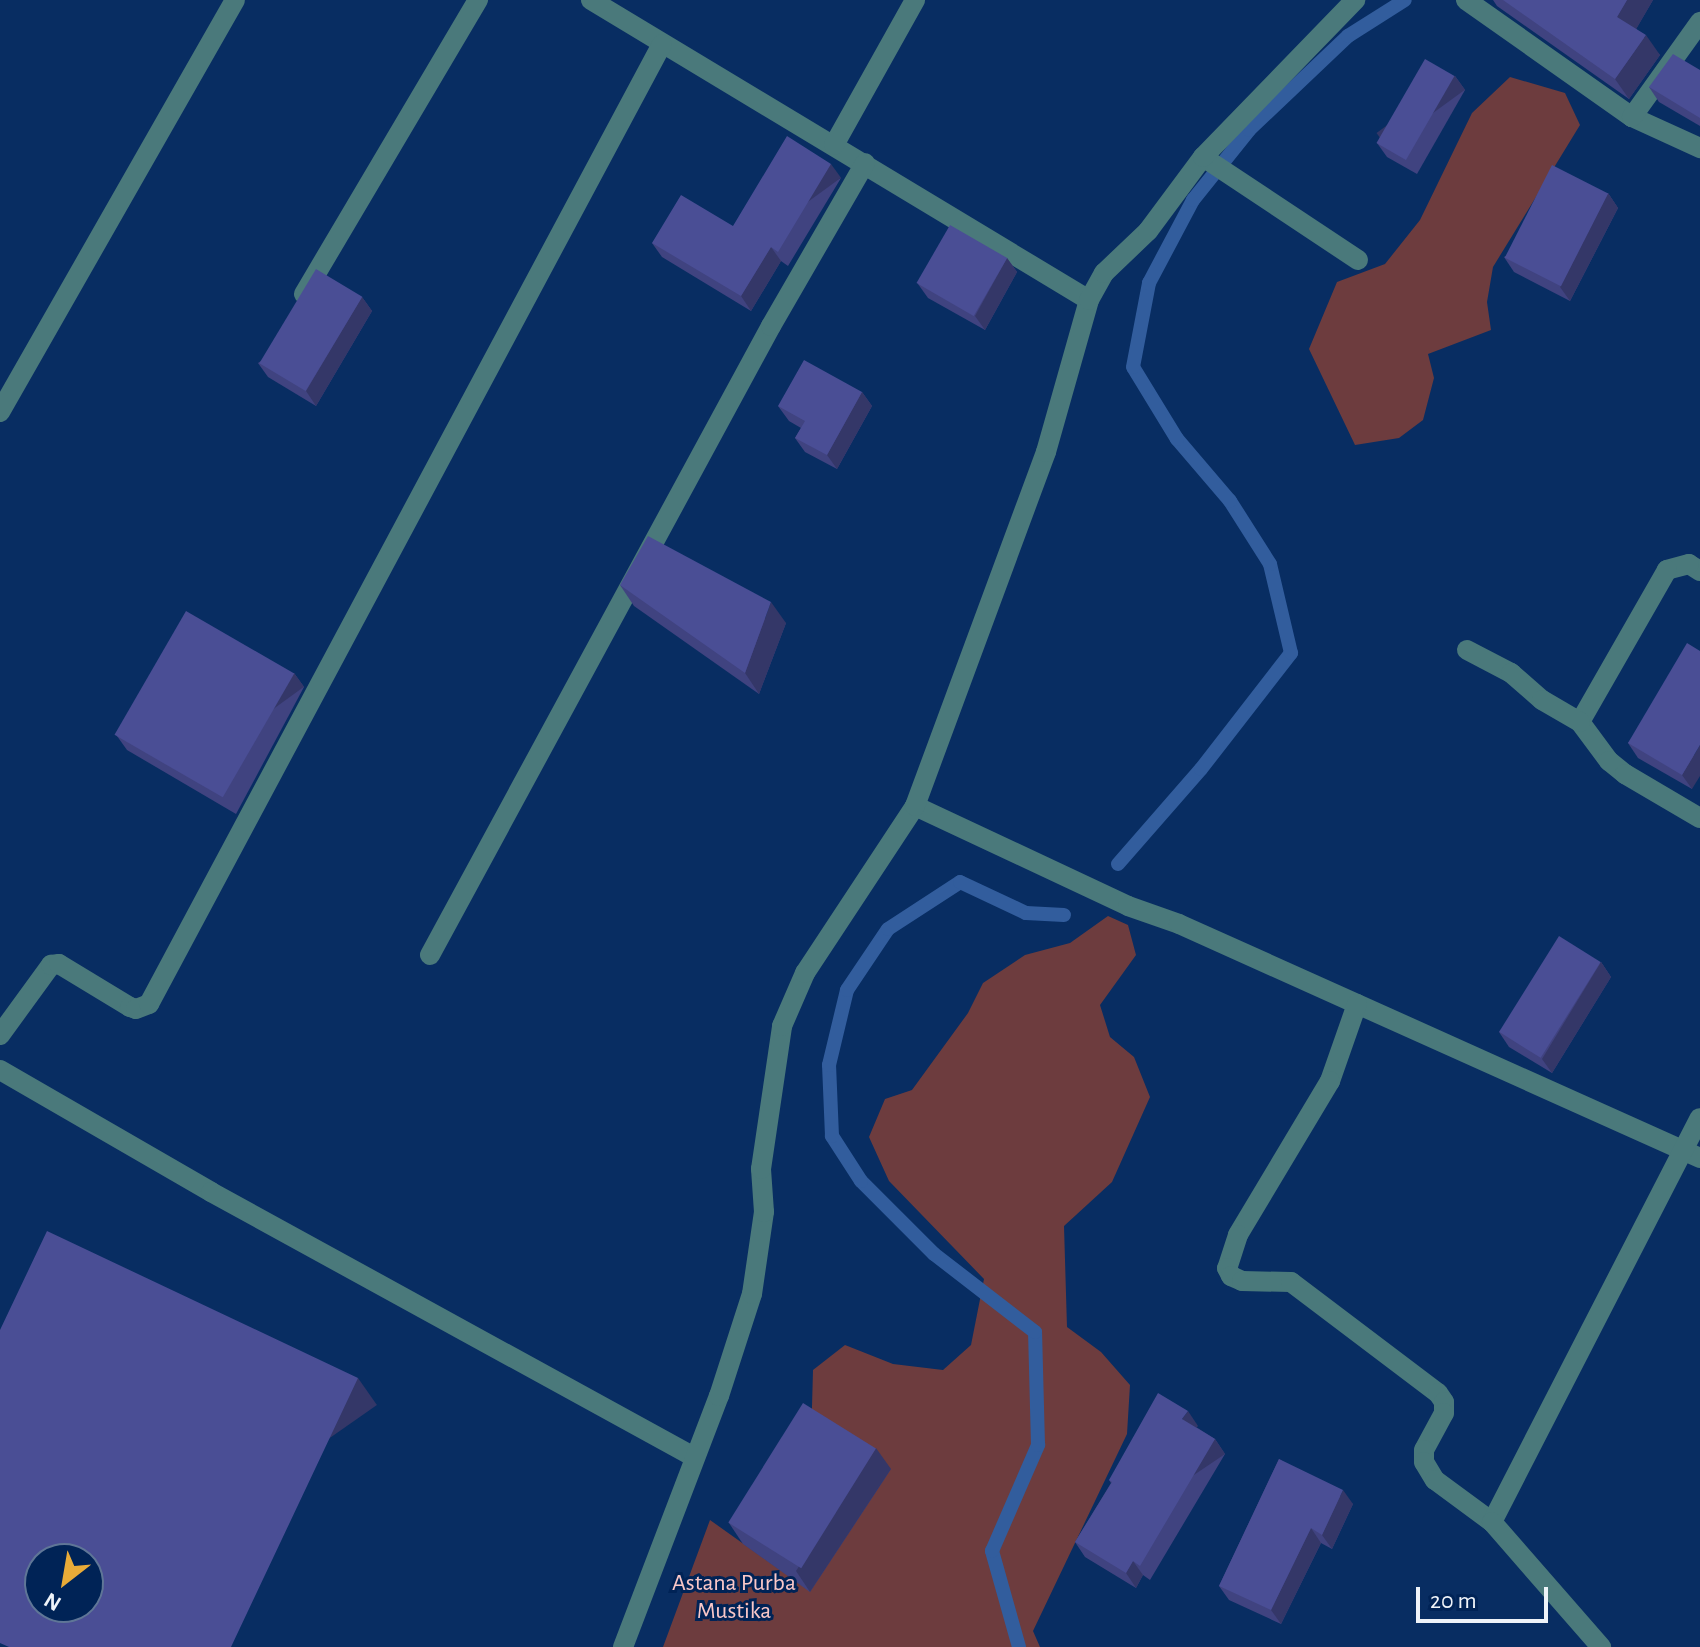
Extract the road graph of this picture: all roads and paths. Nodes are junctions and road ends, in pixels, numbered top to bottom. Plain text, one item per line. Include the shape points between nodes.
1 (235, 0) edge
2 (478, 0) edge
3 (591, 0) edge
4 (915, 0) edge
5 (1355, 0) edge
6 (1471, 5) edge
7 (1700, 22) edge
8 (662, 44) junction
9 (1632, 117) junction
10 (834, 145) junction
11 (1700, 148) edge
12 (1207, 160) junction
13 (865, 163) junction
14 (1358, 260) dead end
15 (1089, 300) junction
16 (293, 314) edge
17 (0, 412) edge
18 (1700, 571) edge
19 (1467, 650) dead end
20 (1580, 722) junction
21 (915, 806) junction
22 (1700, 818) edge
23 (430, 955) dead end
24 (1357, 1004) junction
25 (0, 1035) edge
26 (0, 1070) edge
27 (1700, 1118) edge
28 (1693, 1154) edge
29 (694, 1457) junction
30 (1492, 1522) junction
31 (623, 1647) edge
32 (1601, 1647) edge

1 - 17 street
2 - 16 street
3 - 8 street
4 - 10 street
5 - 12 street
6 - 9 street
7 - 9 street
8 - 10 street
8 - 25 street via 149,1004 130,1007 59,964 51,965
9 - 11 street
10 - 13 street
12 - 14 street
12 - 15 street via 1148,231 1104,273
13 - 15 street
13 - 23 street
15 - 21 street via 1041,466
18 - 20 street via 1689,564 1667,570
19 - 20 street via 1511,673 1542,700
20 - 22 street via 1625,774
21 - 24 street via 1128,906
21 - 29 street via 805,973 782,1026 761,1169 764,1212 752,1294
24 - 28 street
24 - 30 street via 1330,1081 1238,1235 1227,1268 1242,1281 1291,1282 1438,1393 1444,1413 1424,1462 1435,1480
26 - 29 street
27 - 28 street
28 - 30 street
29 - 31 street
30 - 32 street

